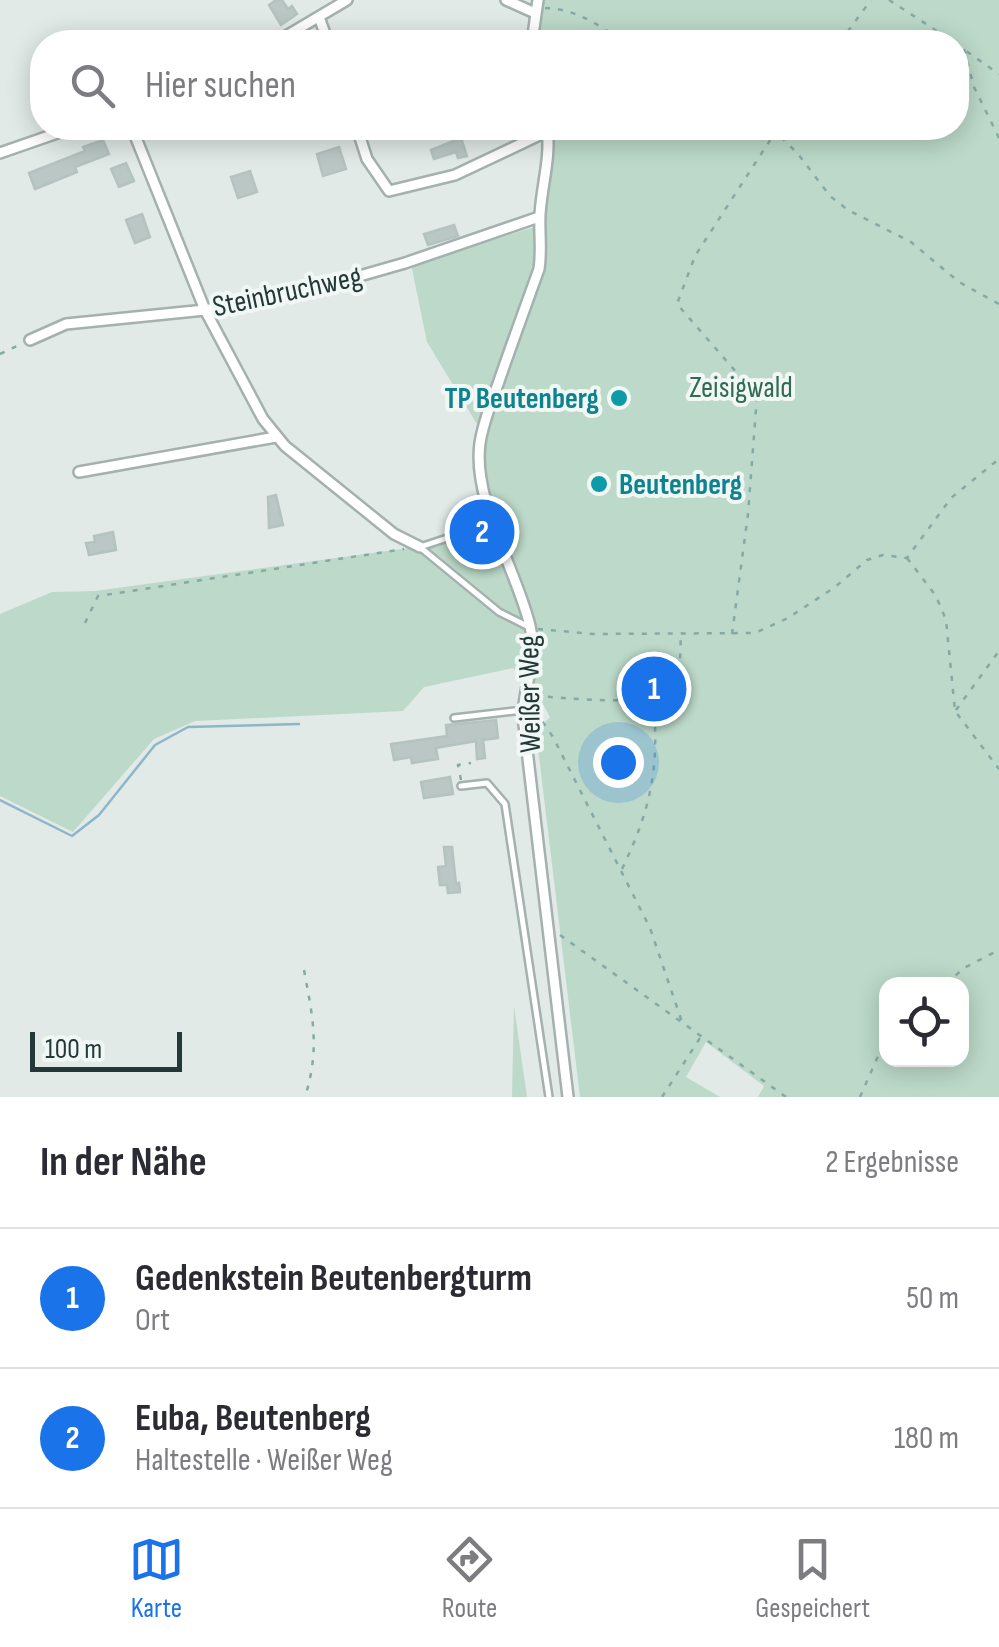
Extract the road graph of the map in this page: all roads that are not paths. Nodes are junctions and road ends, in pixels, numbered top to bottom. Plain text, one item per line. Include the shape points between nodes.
1 (347, 0) edge
2 (506, 0) edge
3 (536, 7) edge
4 (319, 17) junction
5 (297, 30) edge
6 (324, 30) edge
7 (39, 140) edge
8 (137, 140) edge
9 (362, 140) edge
10 (525, 140) edge
11 (549, 140) edge
12 (0, 154) edge
13 (540, 217) junction
14 (205, 310) junction
15 (30, 340) road end
16 (276, 437) junction
17 (79, 472) dead end
18 (493, 523) junction
19 (420, 546) junction
20 (531, 628) junction
21 (524, 710) junction
22 (454, 718) dead end
23 (462, 786) dead end
24 (549, 1097) edge
25 (568, 1097) edge

1 - 4 street
2 - 3 street
4 - 5 street
4 - 6 street
7 - 12 street
8 - 14 street
9 - 10 street via 390,191 456,175
11 - 13 street, Weißer Weg
13 - 14 street, Steinbruchweg via 405,264
13 - 18 street, Weißer Weg via 539,269 480,444
14 - 15 street, Steinbruchweg via 66,324
14 - 16 street
16 - 17 street
16 - 19 street via 394,534
18 - 19 lane
18 - 20 street, Weißer Weg
19 - 20 lane via 499,612
20 - 21 street, Weißer Weg
21 - 22 lane
21 - 25 street, Weißer Weg
23 - 24 lane via 487,783 505,804

